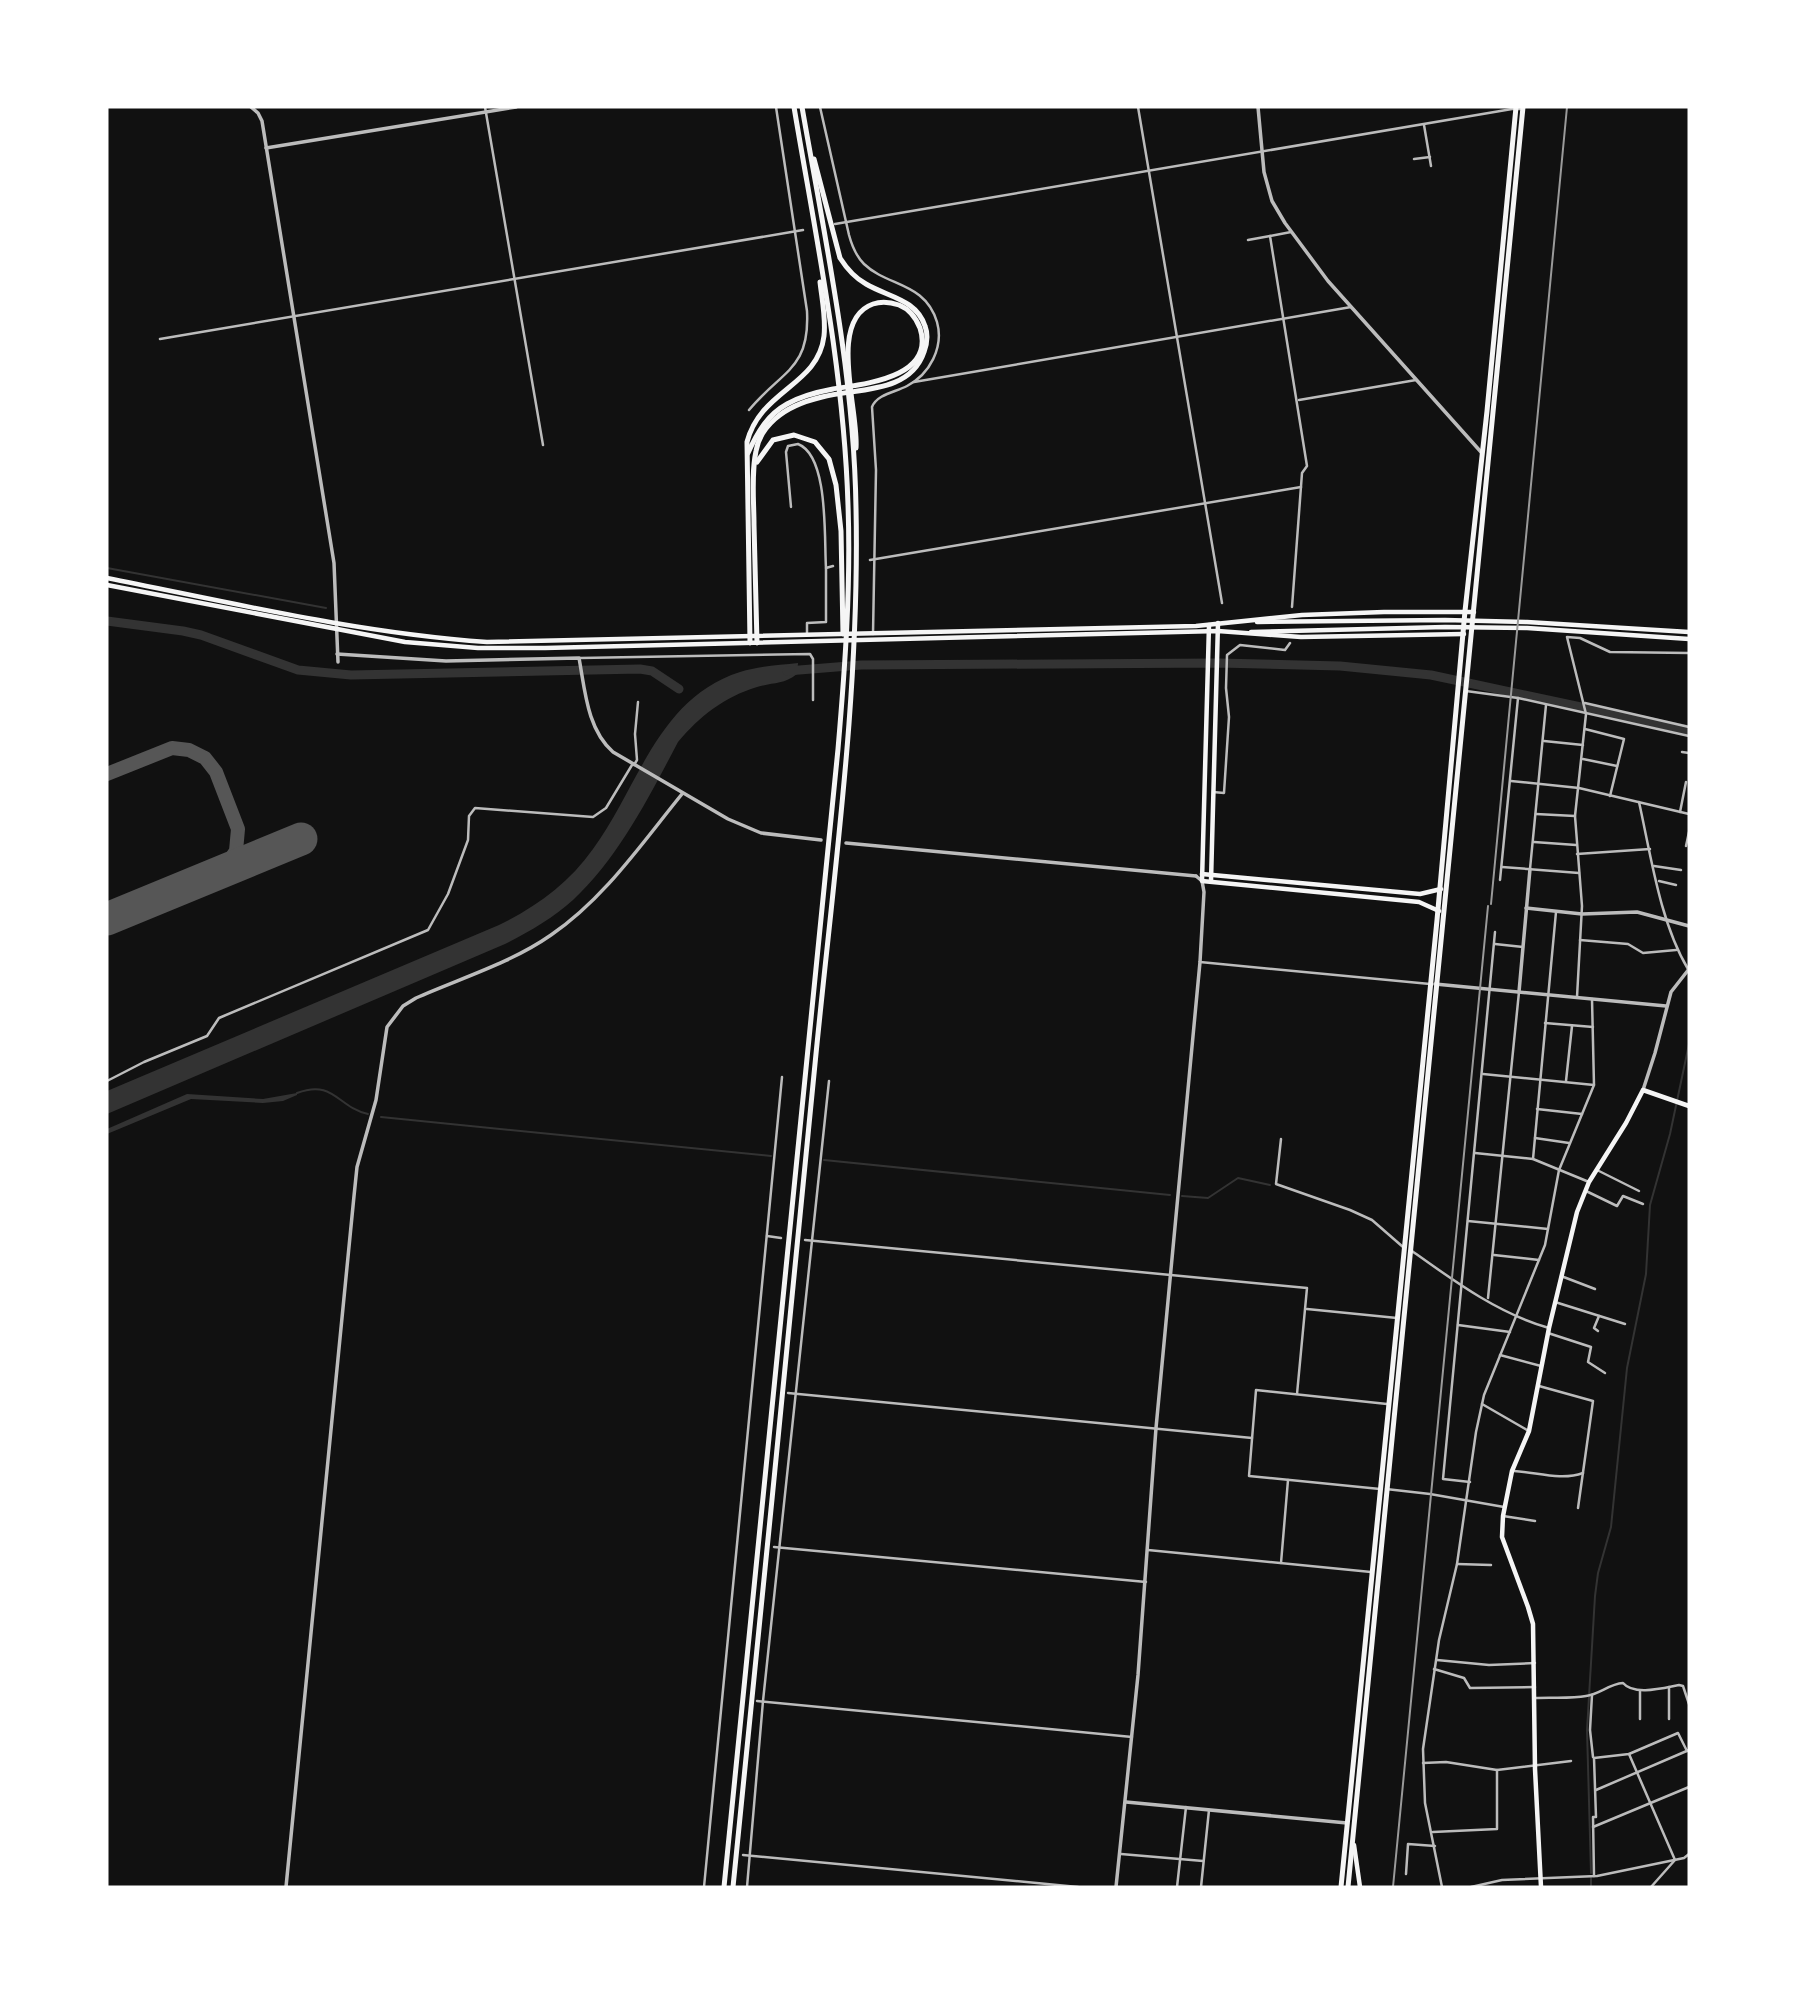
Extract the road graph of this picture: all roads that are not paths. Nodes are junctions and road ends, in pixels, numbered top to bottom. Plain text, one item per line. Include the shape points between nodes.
1 (251, 107) edge
2 (516, 107) edge
3 (776, 107) edge
4 (794, 107) edge
5 (802, 107) edge
6 (820, 107) edge
7 (1138, 107) edge
8 (1258, 107) edge
9 (1520, 108) edge
10 (486, 109) edge
11 (1477, 110) dead end
12 (1478, 115) junction
13 (1424, 125) junction
14 (266, 148) junction
15 (1261, 152) junction
16 (1430, 157) junction
17 (1414, 159) dead end
18 (1431, 166) dead end
19 (1149, 171) junction
20 (810, 199) junction
21 (846, 223) junction
22 (835, 224) dead end
23 (803, 230) dead end
24 (795, 231) junction
25 (1292, 232) junction
26 (1270, 236) junction
27 (1248, 240) dead end
28 (514, 280) junction
29 (1351, 307) junction
30 (295, 317) junction
31 (1284, 318) junction
32 (1177, 337) junction
33 (160, 339) dead end
34 (848, 375) junction
35 (1416, 380) junction
36 (914, 382) junction
37 (1298, 401) junction
38 (749, 410) dead end
39 (543, 445) dead end
40 (1483, 453) junction
41 (747, 456) junction
42 (754, 468) junction
43 (1301, 487) junction
44 (1205, 503) junction
45 (791, 507) dead end
46 (876, 559) junction
47 (870, 560) dead end
48 (833, 566) dead end
49 (825, 568) junction
50 (107, 578) edge
51 (107, 585) edge
52 (1222, 603) dead end
53 (1292, 607) dead end
54 (1465, 611) junction
55 (1474, 612) junction
56 (1236, 621) junction
57 (335, 622) junction
58 (1218, 623) junction
59 (1383, 624) junction
60 (845, 625) junction
61 (1209, 629) junction
62 (1609, 629) junction
63 (335, 630) junction
64 (1218, 631) junction
65 (1236, 632) junction
66 (1689, 632) edge
67 (873, 634) junction
68 (1463, 634) junction
69 (1472, 634) junction
70 (807, 635) junction
71 (754, 639) junction
72 (1689, 639) edge
73 (1290, 643) dead end
74 (1689, 653) edge
75 (337, 654) junction
76 (580, 660) junction
77 (338, 662) dead end
78 (1466, 689) junction
79 (1518, 698) junction
80 (813, 700) dead end
81 (638, 702) dead end
82 (1585, 704) junction
83 (1546, 705) junction
84 (1586, 713) junction
85 (1689, 727) edge
86 (1585, 729) junction
87 (1689, 736) edge
88 (1543, 741) junction
89 (1583, 745) junction
90 (1682, 752) dead end
91 (1689, 753) edge
92 (1582, 759) junction
93 (634, 766) junction
94 (1617, 766) junction
95 (1511, 781) junction
96 (1686, 782) dead end
97 (1538, 784) junction
98 (1579, 788) junction
99 (1213, 792) junction
100 (682, 794) junction
101 (1610, 796) junction
102 (1639, 802) junction
103 (1680, 812) junction
104 (1536, 814) junction
105 (1689, 814) edge
106 (1575, 816) junction
107 (1689, 832) edge
108 (821, 840) dead end
109 (1533, 842) junction
110 (846, 843) dead end
111 (1576, 845) junction
112 (1686, 846) dead end
113 (1650, 849) junction
114 (1577, 854) junction
115 (1654, 866) junction
116 (1502, 867) junction
117 (1530, 869) junction
118 (1681, 870) dead end
119 (1579, 873) junction
120 (1202, 874) junction
121 (1211, 875) junction
122 (1196, 876) junction
123 (1500, 880) dead end
124 (1202, 881) junction
125 (1210, 881) junction
126 (1657, 881) junction
127 (1676, 885) dead end
128 (1443, 889) junction
129 (1204, 892) junction
130 (1526, 908) junction
131 (1441, 911) junction
132 (1556, 912) junction
133 (1582, 914) junction
134 (1668, 919) junction
135 (1689, 926) edge
136 (1495, 932) dead end
137 (1580, 940) junction
138 (1494, 944) junction
139 (1523, 947) junction
140 (1676, 950) junction
141 (1200, 962) junction
142 (1689, 970) edge
143 (1430, 984) junction
144 (1438, 984) junction
145 (1490, 989) junction
146 (1518, 992) junction
147 (1548, 995) junction
148 (1577, 997) junction
149 (1592, 999) junction
150 (1666, 1006) junction
151 (1545, 1023) junction
152 (1572, 1026) junction
153 (1593, 1027) junction
154 (1483, 1074) junction
155 (782, 1077) dead end
156 (1511, 1077) junction
157 (1540, 1079) junction
158 (107, 1081) edge
159 (829, 1081) dead end
160 (1566, 1081) junction
161 (1594, 1084) junction
162 (1643, 1090) junction
163 (1689, 1106) edge
164 (1537, 1109) junction
165 (1582, 1114) junction
166 (1535, 1138) junction
167 (1281, 1139) dead end
168 (1569, 1143) junction
169 (1475, 1153) junction
170 (1503, 1157) junction
171 (1533, 1159) junction
172 (1559, 1170) junction
173 (1597, 1170) junction
174 (1589, 1182) junction
175 (1586, 1191) junction
176 (1639, 1191) dead end
177 (1643, 1204) dead end
178 (1468, 1221) junction
179 (1496, 1224) junction
180 (1548, 1229) junction
181 (767, 1236) junction
182 (781, 1237) dead end
183 (805, 1240) dead end
184 (811, 1241) junction
185 (1407, 1248) junction
186 (1494, 1255) junction
187 (1539, 1260) junction
188 (1170, 1274) junction
189 (1561, 1276) junction
190 (1462, 1285) junction
191 (1595, 1289) dead end
192 (1488, 1300) junction
193 (1555, 1302) junction
194 (1305, 1309) junction
195 (1599, 1316) junction
196 (1517, 1317) junction
197 (1397, 1318) junction
198 (1625, 1324) dead end
199 (1458, 1325) junction
200 (1548, 1330) junction
201 (1598, 1331) dead end
202 (1511, 1332) junction
203 (1500, 1355) junction
204 (1541, 1366) junction
205 (1605, 1373) dead end
206 (1537, 1386) junction
207 (788, 1393) dead end
208 (795, 1394) junction
209 (1297, 1394) junction
210 (1387, 1404) junction
211 (1482, 1404) junction
212 (1156, 1428) junction
213 (1529, 1432) junction
214 (1252, 1438) junction
215 (1512, 1471) junction
216 (1583, 1473) junction
217 (1288, 1480) junction
218 (1470, 1482) junction
219 (1380, 1489) junction
220 (1388, 1490) junction
221 (1467, 1500) junction
222 (1504, 1507) junction
223 (1578, 1508) dead end
224 (1503, 1516) junction
225 (1535, 1521) dead end
226 (774, 1547) dead end
227 (779, 1548) junction
228 (1148, 1550) junction
229 (1281, 1563) junction
230 (1457, 1564) junction
231 (1491, 1565) dead end
232 (1373, 1572) junction
233 (1146, 1582) junction
234 (1435, 1659) junction
235 (1535, 1664) junction
236 (1434, 1669) junction
237 (1535, 1687) junction
238 (1669, 1687) junction
239 (1640, 1689) junction
240 (1590, 1696) junction
241 (1535, 1698) junction
242 (1688, 1698) edge
243 (757, 1701) dead end
244 (763, 1701) junction
245 (1689, 1704) edge
246 (1640, 1719) dead end
247 (1669, 1720) dead end
248 (1132, 1737) junction
249 (1688, 1750) edge
250 (1629, 1754) junction
251 (1594, 1758) junction
252 (1571, 1761) dead end
253 (1423, 1763) junction
254 (1535, 1765) junction
255 (1497, 1770) junction
256 (1637, 1773) junction
257 (1689, 1787) edge
258 (1596, 1790) junction
259 (1126, 1802) junction
260 (1652, 1803) junction
261 (1186, 1807) junction
262 (1209, 1810) junction
263 (1351, 1824) junction
264 (1593, 1826) junction
265 (1432, 1832) junction
266 (1353, 1837) junction
267 (1435, 1846) junction
268 (743, 1854) dead end
269 (1121, 1854) junction
270 (1689, 1854) edge
271 (749, 1856) junction
272 (1180, 1859) junction
273 (1675, 1860) junction
274 (1203, 1861) junction
275 (1406, 1874) dead end
276 (1594, 1876) junction
277 (1541, 1877) junction
278 (286, 1887) edge
279 (704, 1887) edge
280 (723, 1887) edge
281 (734, 1887) edge
282 (747, 1887) edge
283 (1078, 1887) edge
284 (1116, 1887) edge
285 (1177, 1887) edge
286 (1201, 1887) edge
287 (1341, 1887) edge
288 (1348, 1887) edge
289 (1360, 1887) edge
290 (1442, 1887) edge
291 (1471, 1887) edge
292 (1541, 1887) edge
293 (1651, 1887) edge

1 - 14 street via 262,121
2 - 10 street
3 - 24 street
4 - 20 highway
5 - 34 highway
5 - 42 highway via 840,258 862,282 914,308 927,340 918,364 895,382 813,399 781,414 760,439
6 - 21 street
7 - 19 street
8 - 15 street
9 - 12 street
9 - 40 highway
9 - 55 highway
10 - 14 street
10 - 28 street
11 - 12 street
12 - 13 street
13 - 15 street
13 - 16 street
14 - 30 street
15 - 19 street
15 - 25 street via 1272,201
16 - 17 street
16 - 18 street
19 - 21 street
19 - 32 street
20 - 41 highway via 824,321 822,343 808,370 757,416
20 - 60 highway via 841,406 848,505
21 - 22 street
21 - 36 street via 852,246 865,265 919,294 935,315 937,348 931,364
23 - 24 street
24 - 28 street
24 - 38 street via 807,311 805,347
25 - 26 street
25 - 29 street
26 - 27 street
26 - 31 street
28 - 30 street
28 - 39 street
29 - 31 street
29 - 35 street
30 - 33 street
30 - 57 street via 334,563
31 - 32 street
31 - 37 street
32 - 36 street
32 - 44 street
34 - 41 highway via 848,339 857,316 883,302 898,304 909,312 921,335 917,355 908,366 886,380 788,403 762,425
34 - 281 highway via 858,558 849,720
35 - 37 street
35 - 40 street
36 - 46 street via 879,398 872,407
37 - 43 street via 1307,466
40 - 54 highway
41 - 71 highway
42 - 60 highway via 767,445 786,435 809,438 829,459 841,531
42 - 71 highway
43 - 44 street
43 - 53 street
44 - 46 street
44 - 52 street
45 - 49 street via 786,452 788,446 798,444 819,469
46 - 47 street
46 - 67 street
48 - 49 street
49 - 70 street via 826,622 807,623
50 - 57 main road
51 - 63 main road
54 - 55 main road
54 - 56 main road
54 - 68 highway
55 - 69 highway
56 - 58 main road
56 - 59 main road
57 - 63 street
57 - 71 main road via 426,638 487,642
58 - 61 main road
58 - 64 main road
59 - 62 main road
59 - 65 main road
60 - 280 highway via 840,720
61 - 64 main road
61 - 67 main road
61 - 71 main road
61 - 120 main road
62 - 66 main road
62 - 72 main road
63 - 71 main road via 478,648
63 - 75 street
64 - 65 main road
64 - 99 main road
65 - 68 main road via 1301,637
67 - 70 main road
68 - 69 main road
68 - 128 highway
69 - 78 highway
70 - 71 main road
73 - 99 street via 1284,650 1240,645 1227,657 1224,793
74 - 82 street via 1610,652 1567,637
75 - 76 street via 446,661
75 - 77 street
76 - 80 street via 810,654
76 - 93 street via 599,737
78 - 79 street
78 - 128 highway
79 - 83 street
79 - 95 street
81 - 93 street
82 - 84 street
82 - 85 street
83 - 84 street
83 - 88 street
84 - 86 street
84 - 87 street
86 - 89 street
86 - 94 street via 1624,739
88 - 89 street
88 - 97 street
89 - 92 street
90 - 91 street
92 - 94 street
92 - 98 street
93 - 100 street
93 - 158 street via 606,808 593,817 475,808 448,894 428,930 219,1018 207,1036
94 - 101 street
95 - 97 street
95 - 116 street
96 - 103 street
97 - 98 street
97 - 104 street
98 - 101 street
98 - 106 street
99 - 121 main road
100 - 108 street via 761,833
100 - 278 street via 570,921 524,951 403,1006 383,1038 376,1100 354,1196
101 - 102 street
102 - 103 street
102 - 113 street
103 - 105 street
104 - 106 street
104 - 109 street
106 - 111 street
107 - 112 street
109 - 111 street
109 - 117 street
110 - 122 street
111 - 114 street
113 - 114 street
113 - 115 street
114 - 119 street
115 - 118 street
115 - 126 street
116 - 117 street
116 - 123 street
117 - 119 street
117 - 130 street
119 - 133 street
120 - 121 main road
120 - 122 street
120 - 124 main road
121 - 125 main road
121 - 128 main road via 1420,894
122 - 124 street
124 - 125 main road
124 - 129 street
125 - 129 street
125 - 131 main road via 1419,902
126 - 127 street
126 - 134 street
128 - 131 highway
129 - 141 street
130 - 132 street
130 - 139 street
131 - 143 highway
131 - 144 highway
132 - 133 street
132 - 147 street
133 - 134 street via 1629,911
133 - 137 street
134 - 135 street
134 - 140 street
136 - 138 street
137 - 140 street via 1628,944 1643,953
137 - 148 street
138 - 139 street
138 - 145 street
139 - 146 street
140 - 142 street
141 - 143 street
141 - 188 street
142 - 150 street
143 - 144 street
143 - 185 highway
144 - 145 street
144 - 185 highway
145 - 146 street
145 - 154 street
146 - 147 street
146 - 156 street
147 - 148 street
147 - 151 street
148 - 149 street
149 - 150 street
149 - 153 street
150 - 162 street
151 - 152 street
151 - 157 street
152 - 153 street
152 - 160 street
153 - 161 street
154 - 156 street
154 - 169 street
155 - 181 street
156 - 157 street
156 - 170 street
157 - 160 street
157 - 164 street
159 - 184 street
160 - 161 street
161 - 165 street
162 - 163 main road
162 - 173 main road
164 - 165 street
164 - 166 street
165 - 168 street
166 - 168 street
166 - 171 street
167 - 185 street via 1276,1184 1372,1220
168 - 172 street
169 - 170 street
169 - 178 street
170 - 171 street
170 - 179 street
171 - 172 street
172 - 174 street
172 - 180 street
173 - 174 main road
173 - 176 street
174 - 175 main road
175 - 177 street via 1616,1206 1623,1196
175 - 189 main road
178 - 179 street
178 - 190 street
179 - 180 street
179 - 186 street
180 - 187 street
181 - 182 street
181 - 279 street
183 - 184 street
184 - 188 street
184 - 208 street
185 - 190 street
185 - 197 highway
185 - 220 highway
186 - 187 street
186 - 192 street
187 - 196 street
188 - 194 street via 1307,1288
188 - 212 street
189 - 191 street
189 - 193 main road
190 - 192 street
190 - 199 street
192 - 196 street
193 - 195 street
193 - 200 main road
194 - 197 street
194 - 209 street
195 - 198 street
195 - 201 street via 1594,1328
196 - 200 street
196 - 202 street
197 - 210 highway
199 - 202 street
199 - 218 street via 1443,1479
200 - 204 main road
200 - 205 street via 1591,1347 1588,1362
202 - 203 street
203 - 204 street
203 - 211 street
204 - 206 main road
206 - 213 main road
206 - 216 street via 1593,1401
207 - 208 street
208 - 212 street
208 - 227 street
209 - 210 street
209 - 214 street via 1256,1390
210 - 219 highway
211 - 213 street
211 - 218 street
212 - 214 street
212 - 228 street
213 - 215 main road
214 - 217 street via 1249,1476
215 - 216 street via 1560,1476
215 - 222 main road
216 - 223 street
217 - 219 street
217 - 229 street
218 - 221 street
219 - 220 street
219 - 232 highway
220 - 221 street
220 - 263 highway
221 - 222 street
221 - 230 street
222 - 224 main road
224 - 225 street
224 - 235 main road via 1502,1537 1532,1624
226 - 227 street
227 - 233 street
227 - 244 street
228 - 229 street
228 - 233 street
229 - 232 street
230 - 231 street
230 - 234 street
232 - 263 highway
233 - 248 street
234 - 235 street
234 - 236 street
235 - 237 main road
236 - 237 street via 1465,1678 1470,1688
236 - 253 street
237 - 241 main road
238 - 239 street
238 - 242 street via 1683,1686
238 - 247 street
239 - 240 street via 1612,1684
239 - 246 street
240 - 241 street
240 - 251 street
241 - 254 main road
242 - 245 street
243 - 244 street
244 - 248 street
244 - 271 street
248 - 259 street
249 - 250 street via 1678,1733
249 - 256 street
250 - 251 street
250 - 256 street
251 - 258 street
252 - 254 street
253 - 255 street
253 - 265 street
254 - 255 street
254 - 277 main road
255 - 265 street via 1497,1829
256 - 258 street
256 - 260 street
257 - 260 street
258 - 264 street
259 - 261 street
259 - 269 street
260 - 264 street
260 - 273 street
261 - 262 street
261 - 272 street
262 - 263 street
262 - 274 street
263 - 266 highway
263 - 287 highway
264 - 276 street
265 - 267 street
266 - 288 highway
266 - 289 main road
267 - 275 street via 1408,1844
267 - 290 street
268 - 271 street
269 - 272 street
269 - 284 street
270 - 273 street
271 - 282 street
271 - 283 street
272 - 274 street
272 - 285 street
273 - 276 street
273 - 293 street
274 - 286 street
276 - 277 street
277 - 291 street
277 - 292 main road

